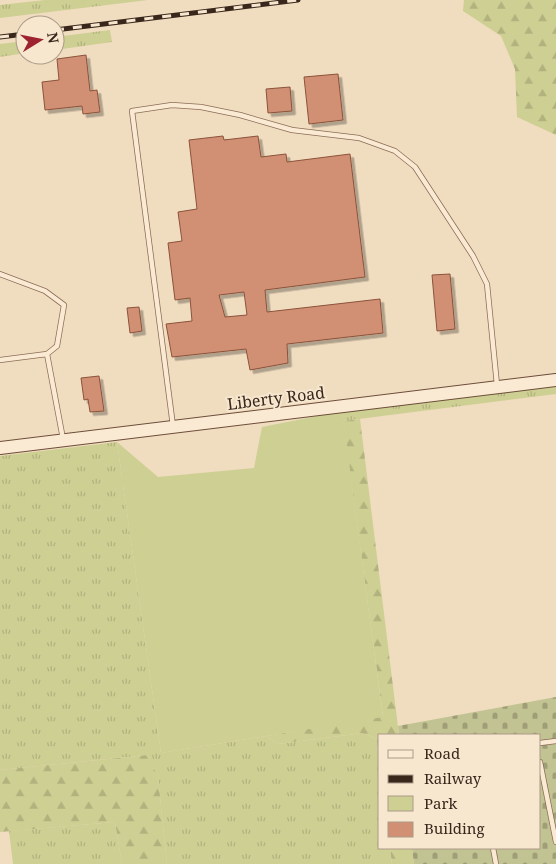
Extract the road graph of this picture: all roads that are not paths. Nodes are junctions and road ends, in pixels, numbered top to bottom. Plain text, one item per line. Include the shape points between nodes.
1 (0, 274) edge
2 (47, 354) junction
3 (0, 360) edge
4 (556, 380) edge
5 (498, 387) junction
6 (173, 427) junction
7 (64, 440) junction
8 (0, 448) edge
9 (556, 741) edge
10 (541, 743) edge
11 (541, 767) edge
12 (556, 842) edge
13 (494, 849) edge
14 (496, 864) edge

1 - 2 lane via 45,291 64,306 57,346
2 - 3 lane
2 - 7 lane
4 - 5 street, Liberty Road
5 - 6 street, Liberty Road
5 - 6 lane via 487,284 473,256 415,167 394,151 359,138 292,130 240,114 172,105 132,111
6 - 7 street, Liberty Road
7 - 8 street, Liberty Road
9 - 10 lane
11 - 12 lane
13 - 14 lane

